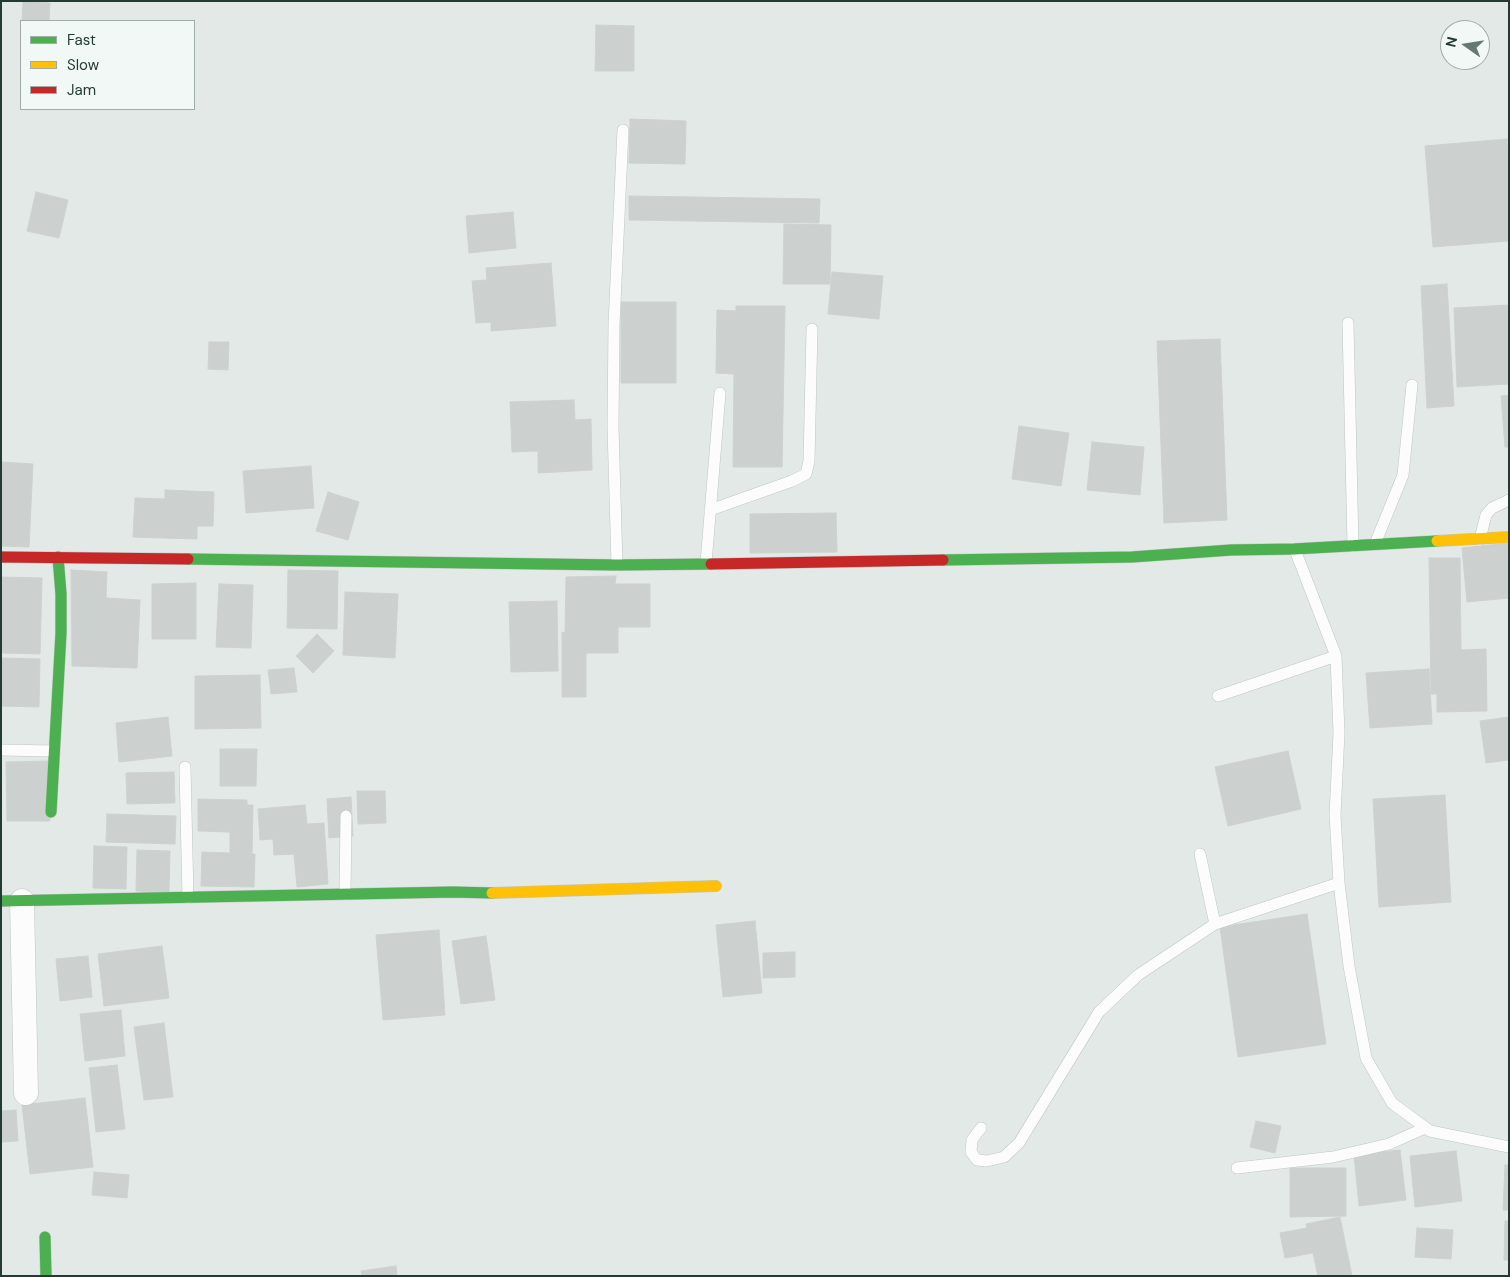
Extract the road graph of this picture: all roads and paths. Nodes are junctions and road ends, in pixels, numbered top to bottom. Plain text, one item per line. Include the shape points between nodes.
1 (623, 130) dead end
2 (1348, 323) dead end
3 (812, 330) dead end
4 (1412, 385) dead end
5 (720, 393) dead end
6 (1509, 500) edge
7 (710, 510) junction
8 (1509, 537) edge
9 (1480, 539) junction
10 (1374, 544) junction
11 (1353, 546) junction
12 (1294, 549) junction
13 (1, 557) edge
14 (58, 558) junction
15 (706, 563) junction
16 (617, 565) junction
17 (1336, 656) junction
18 (1218, 696) dead end
19 (1, 750) edge
20 (55, 751) junction
21 (185, 767) dead end
22 (51, 812) dead end
23 (346, 816) dead end
24 (1200, 854) dead end
25 (1340, 883) junction
26 (716, 886) dead end
27 (345, 894) junction
28 (188, 898) junction
29 (12, 901) edge
30 (1215, 924) junction
31 (26, 1093) dead end
32 (981, 1128) dead end
33 (1424, 1128) junction
34 (1509, 1147) edge
35 (1237, 1168) dead end
36 (45, 1236) dead end
37 (46, 1276) edge

1 - 16 lane via 612,427
2 - 11 lane
3 - 7 lane via 806,474
4 - 10 lane via 1403,475
5 - 7 lane
6 - 9 lane via 1492,508 1486,515
7 - 15 lane
8 - 9 street
9 - 10 street
10 - 11 street
11 - 12 street
12 - 15 street via 1132,557
12 - 17 lane
13 - 14 street
14 - 16 street
14 - 20 street via 61,633
15 - 16 street
17 - 18 lane
17 - 25 lane via 1339,733 1335,814
19 - 20 lane
20 - 22 street
21 - 28 lane
23 - 27 lane
24 - 30 lane
25 - 30 lane
25 - 33 lane via 1349,966 1366,1058 1392,1103
26 - 27 street
27 - 28 street
28 - 29 street
29 - 31 street
30 - 32 lane via 1138,975 1099,1012 1019,1143 1004,1157 977,1160 971,1152 972,1140
33 - 34 lane via 1430,1132
33 - 35 lane via 1389,1144 1333,1158
36 - 37 street

